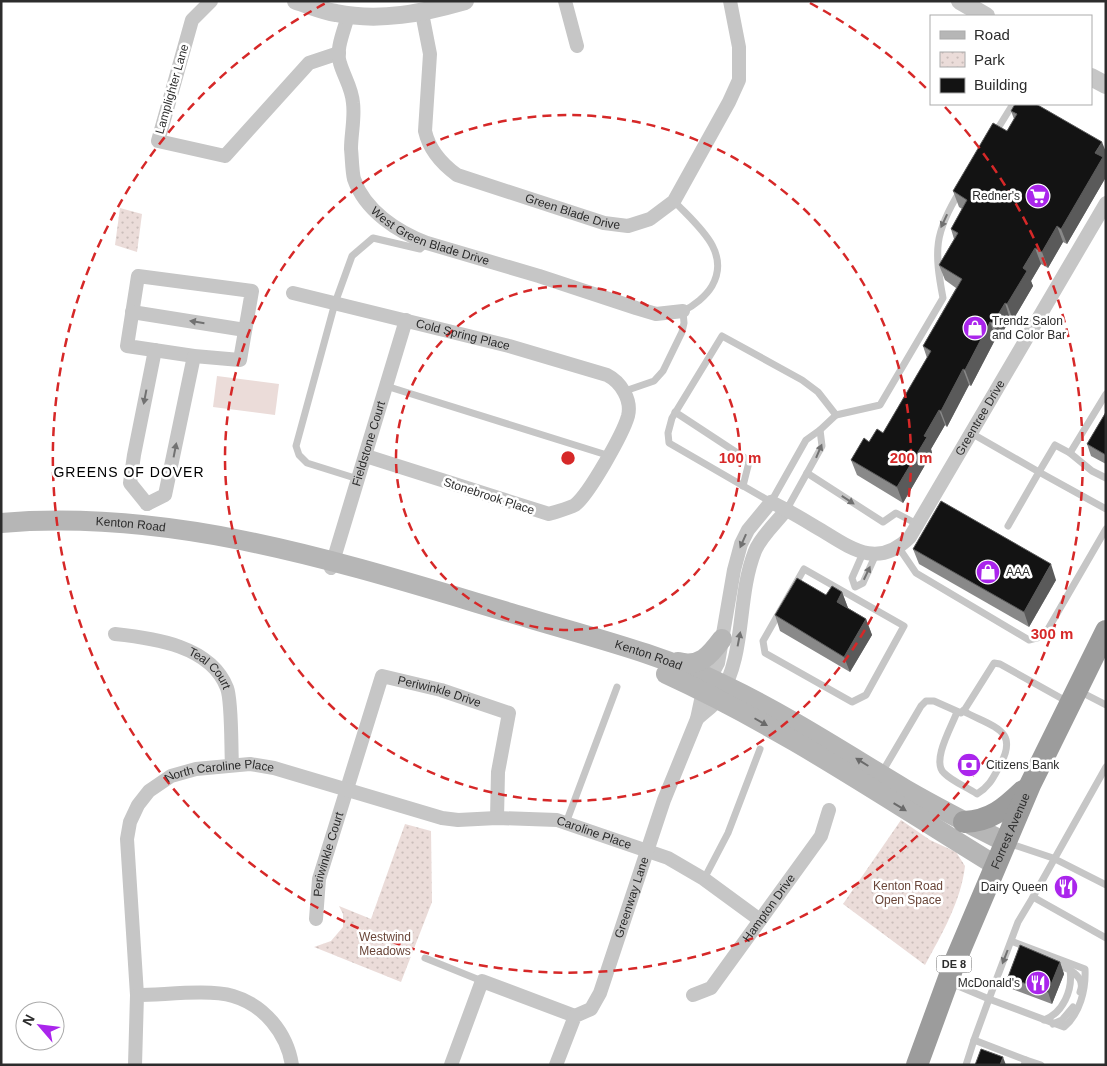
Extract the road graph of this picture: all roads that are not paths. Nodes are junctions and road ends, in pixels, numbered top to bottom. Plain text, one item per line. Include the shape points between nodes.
1 (211, 1) edge
2 (296, 1) edge
3 (465, 1) edge
4 (564, 1) edge
5 (730, 1) edge
6 (960, 1) edge
7 (422, 13) junction
8 (348, 15) junction
9 (984, 15) edge
10 (577, 46) dead end
11 (339, 53) junction
12 (1092, 78) edge
13 (1106, 85) edge
14 (1012, 105) edge
15 (993, 137) edge
16 (962, 187) edge
17 (674, 201) junction
18 (1106, 203) edge
19 (428, 243) junction
20 (293, 293) dead end
21 (335, 303) junction
22 (683, 311) junction
23 (132, 312) junction
24 (406, 320) junction
25 (245, 330) junction
26 (155, 350) junction
27 (194, 356) junction
28 (386, 386) junction
29 (625, 391) junction
30 (1106, 394) edge
31 (676, 412) junction
32 (836, 415) junction
33 (820, 430) junction
34 (971, 433) junction
35 (1070, 453) junction
36 (366, 456) junction
37 (610, 456) junction
38 (1039, 472) junction
39 (807, 473) junction
40 (1106, 478) edge
41 (358, 479) junction
42 (744, 486) junction
43 (770, 502) junction
44 (147, 504) junction
45 (787, 509) junction
46 (1106, 510) edge
47 (1, 523) edge
48 (143, 524) junction
49 (917, 524) junction
50 (1008, 526) dead end
51 (1106, 530) edge
52 (900, 548) junction
53 (870, 553) junction
54 (332, 564) junction
55 (855, 587) junction
56 (850, 595) junction
57 (1106, 631) edge
58 (115, 634) dead end
59 (722, 639) junction
60 (662, 658) junction
61 (617, 687) dead end
62 (714, 688) junction
63 (1073, 696) junction
64 (1106, 705) edge
65 (960, 712) junction
66 (760, 749) dead end
67 (232, 764) junction
68 (1106, 767) edge
69 (881, 774) junction
70 (1030, 785) junction
71 (348, 791) junction
72 (829, 810) dead end
73 (497, 818) junction
74 (964, 822) junction
75 (566, 823) junction
76 (1005, 842) junction
77 (649, 851) junction
78 (1053, 858) junction
79 (995, 865) junction
80 (704, 879) junction
81 (1106, 885) edge
82 (1033, 897) junction
83 (316, 919) dead end
84 (760, 920) junction
85 (1106, 938) edge
86 (1011, 941) junction
87 (1019, 944) junction
88 (424, 958) dead end
89 (1070, 970) junction
90 (482, 980) junction
91 (947, 982) junction
92 (137, 995) junction
93 (693, 995) dead end
94 (989, 999) junction
95 (575, 1016) junction
96 (1044, 1020) junction
97 (1053, 1024) junction
98 (974, 1040) junction
99 (1025, 1062) edge
100 (135, 1065) edge
101 (292, 1065) edge
102 (451, 1065) edge
103 (556, 1065) edge
104 (917, 1065) edge
105 (966, 1065) edge
106 (1041, 1065) edge

1 - 11 street, Lamplighter Lane via 192,20 158,141 225,156 309,63
2 - 8 street
3 - 7 street
4 - 10 street
5 - 17 street, Green Blade Drive via 739,47 739,80
6 - 9 street
7 - 8 street via 374,17
7 - 17 street, Green Blade Drive via 430,54 425,131 443,165 457,174 604,223 628,226 650,219
8 - 11 street
11 - 19 street, West Green Blade Drive via 354,103 351,150 354,180 380,216 412,237
12 - 13 street
14 - 15 lane
16 -> 32 lane via 939,233 936,263 943,298 880,405
17 - 22 lane via 712,242 719,266 719,274 708,292
18 - 34 street, Greentree Drive
19 - 21 lane via 420,248 373,238 352,256
19 - 22 street, West Green Blade Drive via 656,314
20 - 21 street, Cold Spring Place
21 - 24 street, Cold Spring Place
21 - 41 lane via 296,446 306,463
22 - 29 lane via 682,332 663,371 654,381
25 -> 23 street
23 - 25 street via 138,276 252,291
23 - 26 street via 126,346
24 - 28 street, Fieldstone Court
24 - 29 street, Cold Spring Place via 607,375 618,380
25 - 27 street via 240,360
26 - 27 street
26 -> 44 street via 130,483
44 -> 27 street via 165,495
28 - 36 street, Fieldstone Court
28 - 37 lane
29 - 37 street, Stonebrook Place via 629,415
30 - 35 lane
31 - 32 lane via 722,336 802,380 818,392
31 - 42 lane via 745,458 748,462
31 - 42 lane via 668,433 669,442
32 - 33 lane
39 -> 33 lane via 822,446
33 - 43 lane via 806,440
34 - 38 lane
34 - 49 street, Greentree Drive
35 - 38 lane via 1055,445
35 - 40 lane
36 - 37 street, Stonebrook Place via 549,514 574,505
36 - 41 street, Fieldstone Court
38 - 46 lane
38 - 50 lane
39 - 45 lane
39 -> 49 lane via 883,522 896,513
41 - 54 street, Fieldstone Court
42 - 43 lane
43 - 45 street
43 -> 59 street via 741,544
44 - 48 street
45 - 53 street via 851,548
62 -> 45 street via 734,662 748,573 756,549
47 - 48 main road, Kenton Road
48 - 54 main road, Kenton Road via 260,545
49 - 52 street, Greentree Drive
51 - 52 lane via 1044,636 1029,640 916,574
52 - 53 street via 888,553
55 -> 53 lane via 862,583
53 - 55 lane via 852,578
54 - 60 main road, Kenton Road
54 - 62 main road, Kenton Road via 562,636
55 - 56 lane
56 - 56 lane via 804,569 763,641 765,653 852,702 866,694 904,626
57 - 63 highway, Forrest Avenue / DE 8 via 1097,656
58 - 67 street, Teal Court via 179,646 219,672 228,690
59 - 60 main road via 700,662 686,664
59 - 62 street
60 - 62 main road, Kenton Road
61 - 75 lane
69 -> 62 main road, Kenton Road via 831,743
62 - 77 street, Greenway Lane via 697,719 664,800
62 -> 79 main road, Kenton Road
63 - 64 lane
63 - 65 lane via 994,663
63 - 70 highway, Forrest Avenue / DE 8
65 - 65 lane via 940,752 940,763 943,773 977,794 986,789 1008,752 1008,742 1005,733
65 - 69 lane via 926,701
66 - 80 lane via 728,832
67 - 71 street, North Caroline Place via 274,768
67 - 92 street, North Caroline Place via 171,776 149,791 130,822 127,839
68 - 78 lane
69 - 74 main road, Kenton Road
70 - 74 highway via 990,818
70 - 76 highway, Forrest Avenue / DE 8
71 - 73 street, North Caroline Place via 442,818
71 - 73 street, Periwinkle Drive via 382,676 441,690 509,713 498,772
71 - 83 street, Periwinkle Court via 318,879
72 - 84 street, Hampton Drive via 821,836
73 - 75 street, Caroline Place
74 - 76 main road, Kenton Road
75 - 77 street, Caroline Place
76 - 78 lane
76 - 79 highway, Forrest Avenue / DE 8
77 - 80 street, Caroline Place
77 - 95 street, Greenway Lane via 600,993 591,1009
78 - 81 lane
78 - 82 lane
79 - 91 highway, Forrest Avenue / DE 8
80 - 84 street, Caroline Place
82 - 85 lane
82 - 86 lane
84 - 93 street, Hampton Drive via 711,988
86 - 87 lane
86 -> 94 lane
87 - 89 lane via 1023,951
87 - 97 lane via 1085,969 1086,986 1071,1021 1064,1028
88 - 90 lane
89 - 96 lane via 1070,986 1065,1000 1054,1016
89 - 97 lane via 1077,975 1081,987 1070,1013
90 - 95 street
90 - 102 street
91 - 94 lane
91 - 104 highway, Forrest Avenue / DE 8
92 - 100 street, North Caroline Place
92 - 101 street via 233,996 267,1015 282,1035
94 - 96 lane
94 - 98 lane
95 - 103 street
96 - 97 lane
98 - 99 lane
98 - 105 lane
99 - 106 lane

